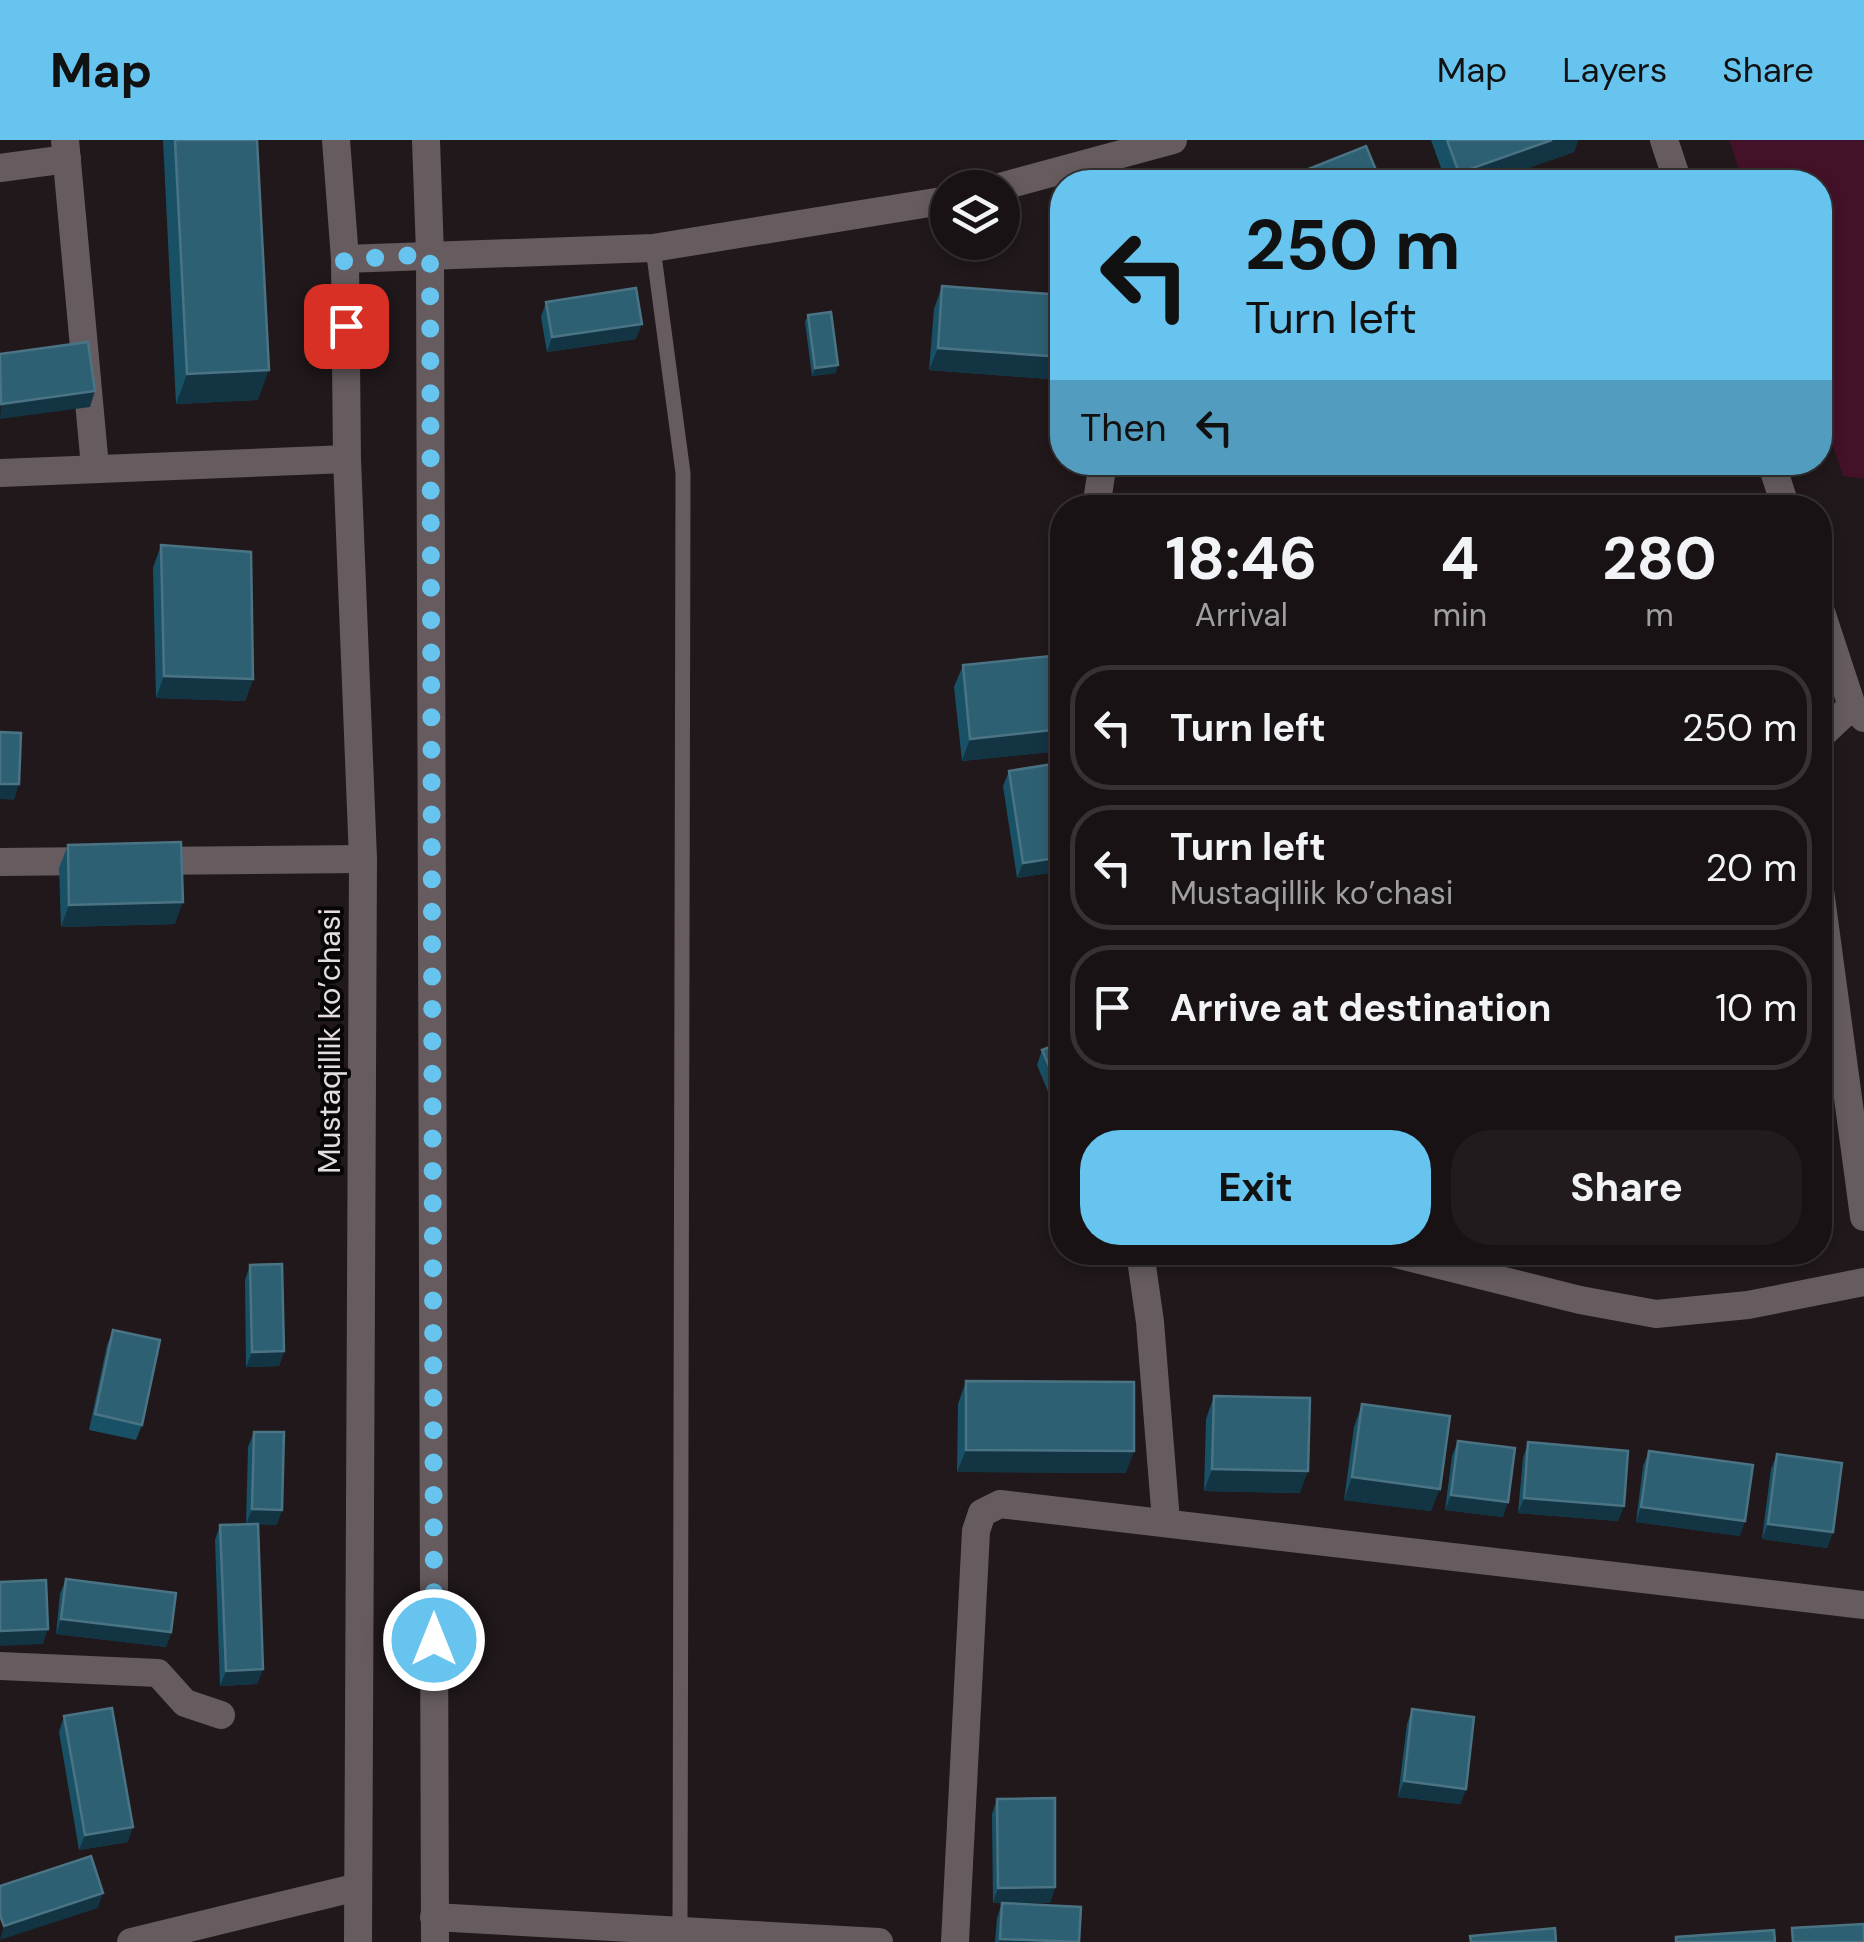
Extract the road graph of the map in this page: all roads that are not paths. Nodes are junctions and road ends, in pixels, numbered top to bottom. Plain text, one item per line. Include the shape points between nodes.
1 (336, 140) edge
2 (426, 140) edge
3 (1172, 140) edge
4 (1664, 140) edge
5 (66, 150) edge
6 (0, 168) edge
7 (1104, 170) edge
8 (1674, 170) edge
9 (1050, 180) edge
10 (1020, 184) edge
11 (930, 203) edge
12 (653, 248) junction
13 (430, 254) junction
14 (344, 260) junction
15 (347, 460) junction
16 (96, 467) junction
17 (0, 473) edge
18 (1832, 641) edge
19 (1858, 712) edge
20 (1832, 728) edge
21 (363, 859) junction
22 (0, 862) edge
23 (1832, 980) edge
24 (1864, 1217) edge
25 (1142, 1265) edge
26 (1440, 1265) edge
27 (1864, 1282) edge
28 (1166, 1522) junction
29 (1864, 1606) edge
30 (0, 1666) edge
31 (221, 1714) dead end
32 (358, 1887) junction
33 (434, 1929) edge
34 (680, 1930) junction
35 (130, 1942) edge
36 (358, 1942) edge
37 (880, 1942) edge
38 (955, 1942) edge

1 - 14 street, Mustaqillik ko’chasi
2 - 13 street
3 - 7 street
4 - 8 street
5 - 6 street
5 - 16 street
9 - 10 street
11 - 12 street
12 - 13 street
12 - 34 lane via 682,473
13 - 14 street
13 - 33 street
14 - 15 street, Mustaqillik ko’chasi
15 - 16 street
15 - 21 street, Mustaqillik ko’chasi
16 - 17 street
18 - 19 street
19 - 20 street
21 - 22 street
21 - 32 street, Mustaqillik ko’chasi
23 - 24 street
25 - 28 street
26 - 27 street via 1656,1314 1748,1305
28 - 29 street
28 - 38 street via 1000,1504 982,1512
30 - 31 street via 158,1674 185,1703
32 - 35 street
32 - 36 street, Mustaqillik ko’chasi
33 - 34 street
34 - 37 street

